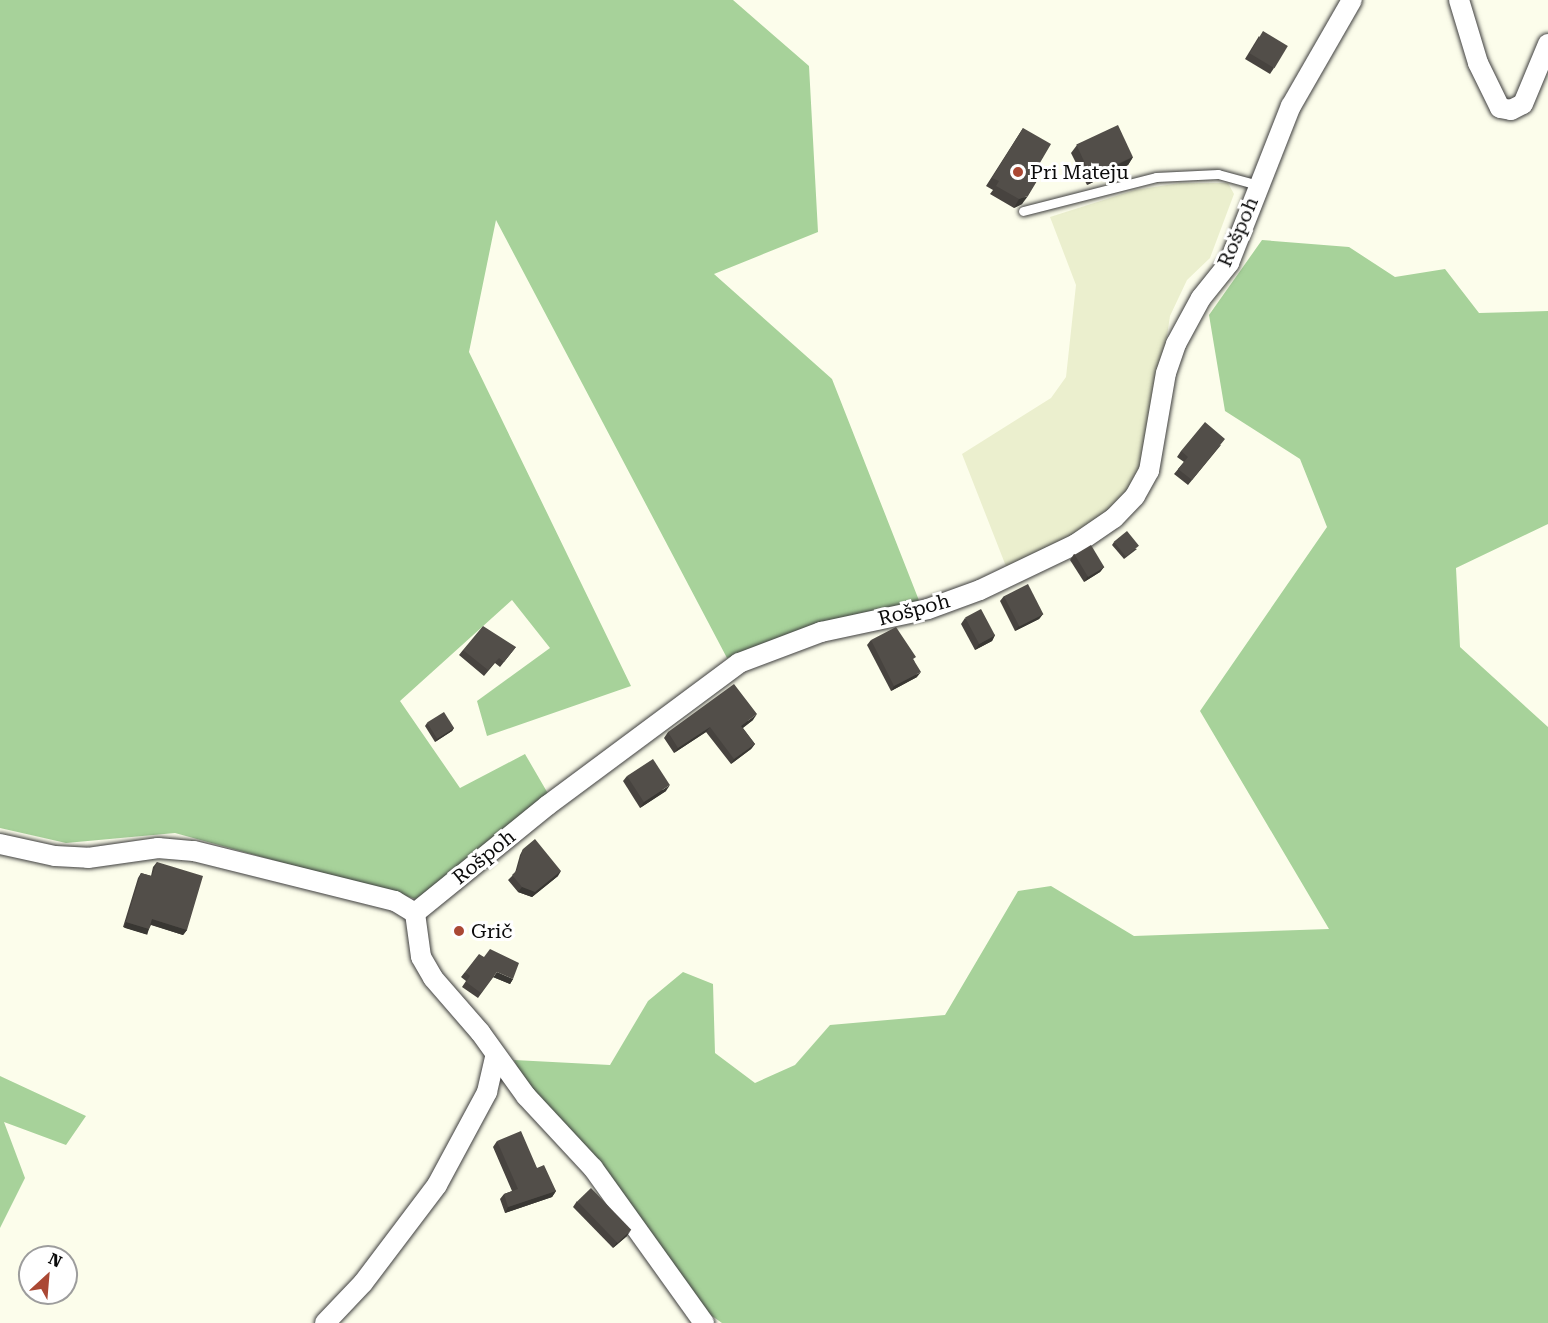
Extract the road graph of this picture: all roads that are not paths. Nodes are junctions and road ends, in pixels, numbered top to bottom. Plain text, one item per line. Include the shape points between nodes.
1 (1352, 0) edge
2 (1458, 0) edge
3 (1548, 44) edge
4 (1258, 184) junction
5 (1023, 211) edge
6 (0, 844) edge
7 (415, 913) junction
8 (495, 1056) junction
9 (326, 1323) edge
10 (704, 1323) edge

1 - 4 street, Rošpoh via 1291,106
2 - 3 street via 1478,63 1500,108 1510,110 1523,104
4 - 5 lane, Rošpoh via 1218,174 1156,177
4 - 7 street, Rošpoh via 1229,263 1201,298 1176,344 1166,373 1149,471 1135,496 1114,518 1076,544 980,590 928,609 821,632 739,663 548,805
6 - 7 street via 55,856 88,858 158,848 194,851 395,901
7 - 8 street via 421,957 450,1001 480,1032
8 - 9 street via 487,1092 437,1185 363,1283
8 - 10 street via 593,1168

